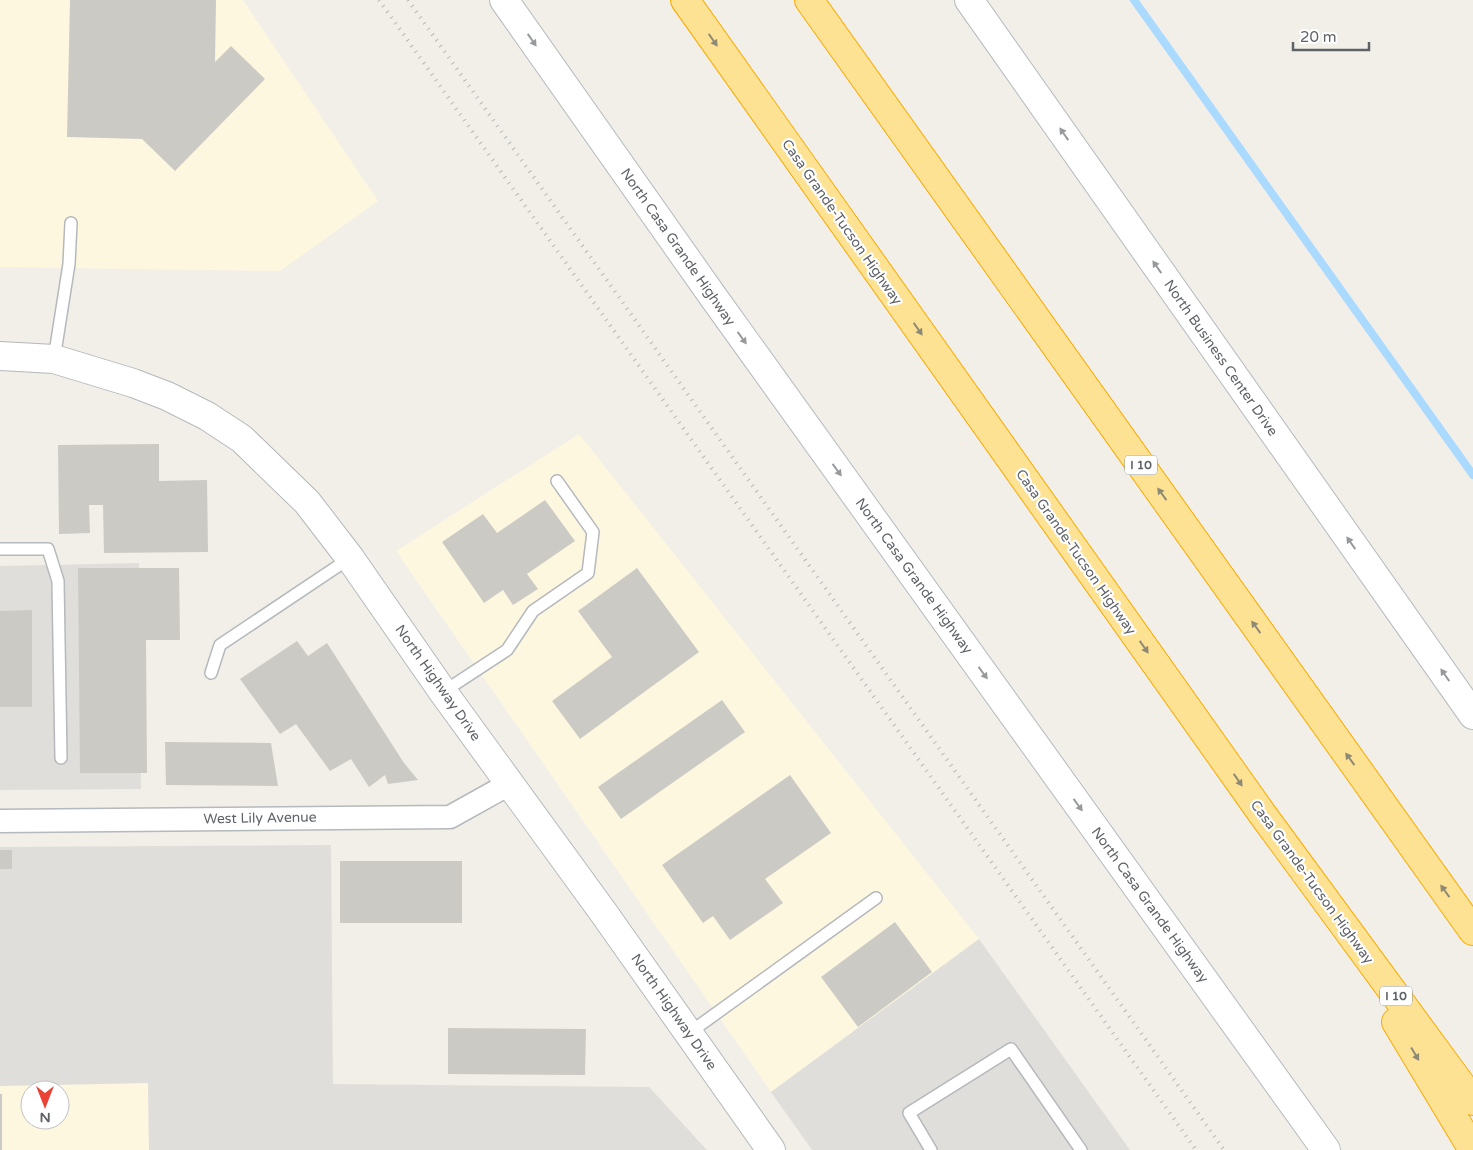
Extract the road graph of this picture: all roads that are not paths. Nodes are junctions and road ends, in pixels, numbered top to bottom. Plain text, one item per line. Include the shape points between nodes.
1 (504, 0) edge
2 (685, 0) edge
3 (809, 0) edge
4 (969, 0) edge
5 (70, 222) dead end
6 (0, 356) edge
7 (54, 359) junction
8 (557, 480) dead end
9 (0, 549) edge
10 (350, 558) junction
11 (211, 672) dead end
12 (443, 692) junction
13 (1473, 715) edge
14 (61, 758) dead end
15 (511, 783) junction
16 (0, 821) edge
17 (1318, 892) junction
18 (876, 898) dead end
19 (1473, 931) edge
20 (689, 1033) junction
21 (1473, 1101) edge
22 (771, 1150) edge
23 (931, 1150) edge
24 (1081, 1150) edge
25 (1326, 1150) edge
26 (1473, 1150) edge

1 -> 25 main road, North Casa Grande Highway via 719,306
2 -> 17 highway, Casa Grande-Tucson Highway / I 10
19 -> 3 highway, I 10
13 -> 4 main road, North Business Center Drive
5 - 7 lane via 69,264
6 - 7 main road, North Highway Drive
7 - 10 main road, North Highway Drive via 167,396 207,416 242,439 307,502
8 - 12 lane via 593,532 588,573 533,611 507,650
9 - 14 lane via 48,549 58,581
10 - 11 lane via 220,645
10 - 12 main road, North Highway Drive
12 - 15 main road, North Highway Drive
15 - 16 street, West Lily Avenue via 450,817
15 - 20 main road, North Highway Drive
17 - 21 highway, Casa Grande-Tucson Highway / I 10
17 -> 26 highway
18 - 20 lane
20 - 22 main road, North Highway Drive
23 - 24 lane via 909,1113 1011,1049

